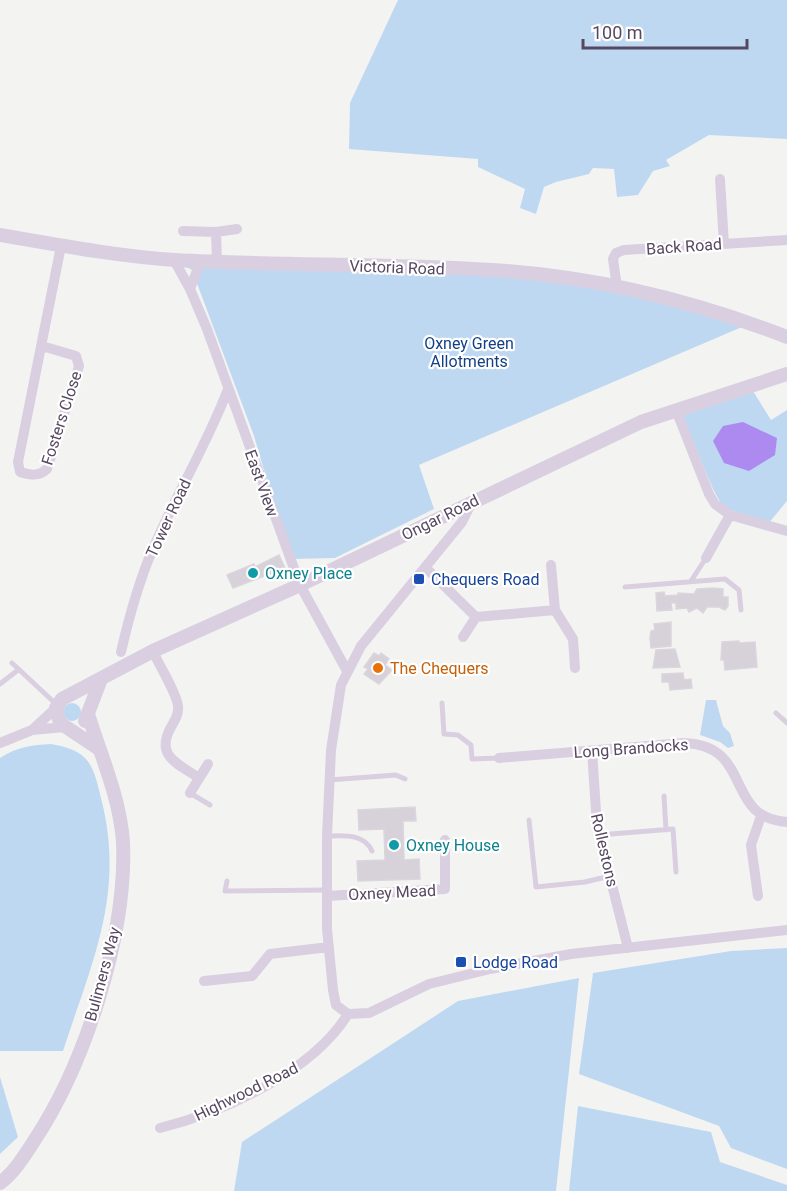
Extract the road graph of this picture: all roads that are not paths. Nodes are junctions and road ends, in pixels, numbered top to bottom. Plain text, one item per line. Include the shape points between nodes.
1 (720, 179) dead end
2 (237, 229) dead end
3 (183, 231) dead end
4 (216, 232) junction
5 (0, 235) edge
6 (787, 240) edge
7 (724, 244) junction
8 (61, 246) junction
9 (174, 260) junction
10 (201, 260) junction
11 (217, 261) junction
12 (618, 287) junction
13 (190, 289) junction
14 (787, 337) edge
15 (42, 346) junction
16 (787, 374) edge
17 (228, 389) junction
18 (676, 410) junction
19 (472, 502) junction
20 (730, 515) junction
21 (787, 531) edge
22 (706, 558) joint
23 (551, 565) dead end
24 (425, 567) junction
25 (691, 581) junction
26 (300, 585) junction
27 (625, 587) dead end
28 (555, 610) junction
29 (741, 610) dead end
30 (476, 617) junction
31 (464, 638) dead end
32 (153, 651) junction
33 (120, 652) dead end
34 (12, 663) dead end
35 (575, 668) dead end
36 (18, 670) junction
37 (347, 671) junction
38 (100, 679) junction
39 (0, 684) edge
40 (442, 703) dead end
41 (60, 704) junction
42 (88, 712) junction
43 (776, 713) dead end
44 (787, 723) edge
45 (67, 728) junction
46 (32, 730) junction
47 (0, 743) edge
48 (99, 749) junction
49 (592, 751) junction
50 (499, 758) joint
51 (208, 765) dead end
52 (199, 778) junction
53 (405, 779) dead end
54 (329, 780) junction
55 (190, 793) joint
56 (664, 796) dead end
57 (210, 806) dead end
58 (761, 816) junction
59 (529, 820) dead end
60 (787, 822) edge
61 (666, 830) junction
62 (599, 835) junction
63 (327, 836) junction
64 (445, 840) dead end
65 (372, 851) dead end
66 (676, 872) dead end
67 (610, 876) junction
68 (226, 881) dead end
69 (327, 893) junction
70 (758, 896) dead end
71 (787, 930) edge
72 (329, 947) junction
73 (628, 948) junction
74 (204, 981) dead end
75 (348, 1014) junction
76 (159, 1128) dead end
77 (2, 1185) edge

1 - 7 street
2 - 4 street
3 - 4 street
4 - 11 street
5 - 8 street, Victoria Road
6 - 7 street, Back Road
7 - 12 street, Back Road via 616,253 613,259
8 - 9 street, Victoria Road
8 - 15 street, Fosters Close
9 - 10 street, Victoria Road
9 - 13 street, East View
10 - 11 street, Victoria Road
10 - 13 street
11 - 12 street, Victoria Road via 492,270
12 - 14 street, Victoria Road
13 - 17 street, East View
15 - 15 street, Fosters Close via 18,462 20,472 31,475 47,469 79,366 76,356
16 - 18 street, Ongar Road
17 - 26 street, East View
17 - 33 street, Tower Road via 216,422 151,552
18 - 19 street, Ongar Road via 641,422
18 - 20 street via 709,494
19 - 24 street via 462,522
19 - 26 street, Ongar Road
20 - 21 street
20 - 22 street
22 - 25 lane
23 - 28 street
24 - 30 street
24 - 37 street via 360,646
25 - 27 lane
25 - 29 lane via 725,579 739,590
26 - 32 street, Ongar Road
26 - 37 street, East View
28 - 30 street
28 - 35 street via 573,639
30 - 31 street
32 - 38 street, Ongar Road
32 - 52 street via 179,708 164,740 165,751
34 - 36 lane
36 - 39 lane
36 - 41 lane
37 - 54 street via 334,724
38 - 41 street, Ongar Road
38 - 42 street
40 - 50 lane via 444,734 458,735 471,746 472,759
41 - 42 street via 80,698
41 - 45 street via 57,718
41 - 46 street, Ongar Road
42 - 45 street via 82,725
42 - 48 street, Bulimers Way
43 - 44 lane
45 - 46 street, Ongar Road
45 - 48 street
46 - 47 street, Ongar Road
48 - 77 street, Bulimers Way via 119,813 123,841 110,955 80,1052 55,1109
49 - 50 street, Long Brandocks
49 - 58 street, Long Brandocks via 684,743 708,746 728,763 751,807
49 - 62 street, Rollestons
51 - 52 street
52 - 55 street
53 - 54 lane via 396,775
54 - 63 street
55 - 57 lane
56 - 61 lane
58 - 60 street
58 - 70 street via 751,845
59 - 67 lane via 536,887
61 - 62 lane
61 - 66 lane via 673,829
62 - 67 street, Rollestons
63 - 65 lane via 358,838
63 - 69 street
64 - 69 street, Oxney Mead via 446,889
67 - 73 street, Rollestons
68 - 69 lane via 225,891
69 - 72 street
71 - 73 street
72 - 74 street via 270,954 252,976
72 - 75 street via 336,1005
73 - 75 street via 571,954 463,975 429,984 369,1013
75 - 76 street, Highwood Road via 321,1047 288,1072 210,1111

